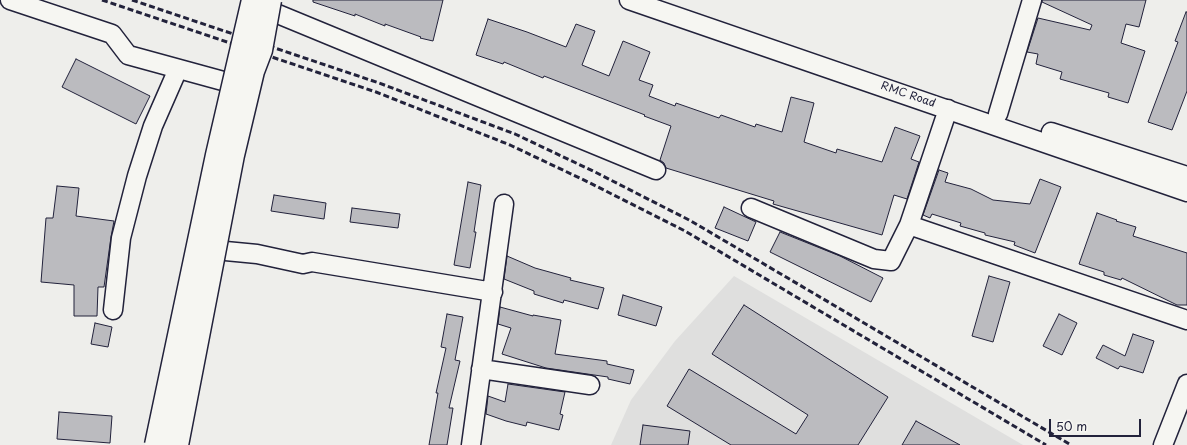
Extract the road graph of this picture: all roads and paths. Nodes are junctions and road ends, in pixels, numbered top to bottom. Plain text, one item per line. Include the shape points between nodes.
1 (10, 0) edge
2 (629, 0) edge
3 (662, 0) edge
4 (1032, 0) edge
5 (264, 3) edge
6 (178, 70) junction
7 (234, 84) junction
8 (948, 109) junction
9 (998, 114) junction
10 (656, 170) dead end
11 (1187, 176) edge
12 (1187, 192) edge
13 (504, 204) dead end
14 (751, 208) dead end
15 (909, 225) junction
16 (215, 250) junction
17 (493, 292) junction
18 (112, 310) dead end
19 (1187, 320) edge
20 (481, 369) junction
21 (1187, 384) edge
22 (590, 385) dead end
23 (156, 445) edge
24 (177, 445) edge
25 (471, 445) edge
26 (1164, 445) edge

1 - 6 street via 112,34 128,55
2 - 8 street, RMC Road
3 - 9 street, RMC Road
4 - 9 street
5 - 7 main road, bridge
5 - 10 street
5 - 16 main road, bridge via 261,50 252,71
6 - 7 street
6 - 18 street via 153,126 137,176 122,238
7 - 23 main road, bridge
8 - 12 street, RMC Road
8 - 15 street
9 - 11 street, RMC Road
13 - 17 street
14 - 15 street via 874,259 891,261
15 - 19 street
16 - 17 street via 257,254 303,264 312,262
16 - 24 main road, bridge
17 - 20 street
20 - 22 street
20 - 25 street
21 - 26 street

